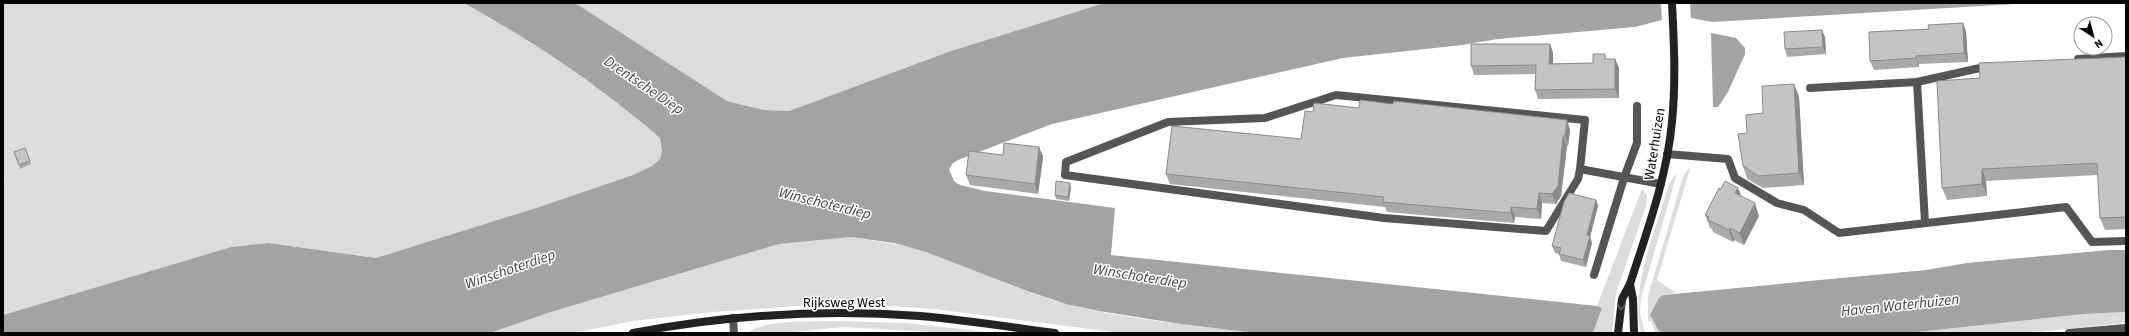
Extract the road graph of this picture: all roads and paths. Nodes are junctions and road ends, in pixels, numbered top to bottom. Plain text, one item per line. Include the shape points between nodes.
1 (1672, 3) edge
2 (2126, 56) edge
3 (2073, 60) edge
4 (1997, 65) edge
5 (1917, 82) junction
6 (1810, 88) dead end
7 (1637, 106) dead end
8 (1667, 154) junction
9 (1580, 169) junction
10 (1624, 178) junction
11 (1661, 184) junction
12 (1925, 223) junction
13 (2126, 241) edge
14 (1594, 275) dead end
15 (1630, 284) junction
16 (733, 318) junction
17 (2126, 328) edge
18 (633, 333) edge
19 (734, 333) edge
20 (1055, 333) edge
21 (1618, 333) edge
22 (1634, 333) edge
23 (2069, 333) edge

1 - 8 main road, Waterhuizen via 1674,88
2 - 3 street
4 - 5 street via 1982,66
5 - 6 street
5 - 12 street
7 - 10 street via 1637,143
8 - 11 main road, Waterhuizen
8 - 12 street via 1728,159 1735,178 1777,203 1804,210 1839,233
9 - 9 street via 1585,120 1336,95 1265,118 1168,122 1066,162 1065,175 1384,218 1546,231 1578,179
9 - 10 street
10 - 11 street
10 - 14 street
11 - 15 main road, Waterhuizen
12 - 13 street via 2066,207 2092,242
15 -> 21 main road, Waterhuizen via 1622,299
15 - 22 main road, Waterhuizen
16 - 18 main road, Rijksweg West
16 - 19 street
16 - 20 main road, Rijksweg West via 866,314 941,318
17 - 23 street

